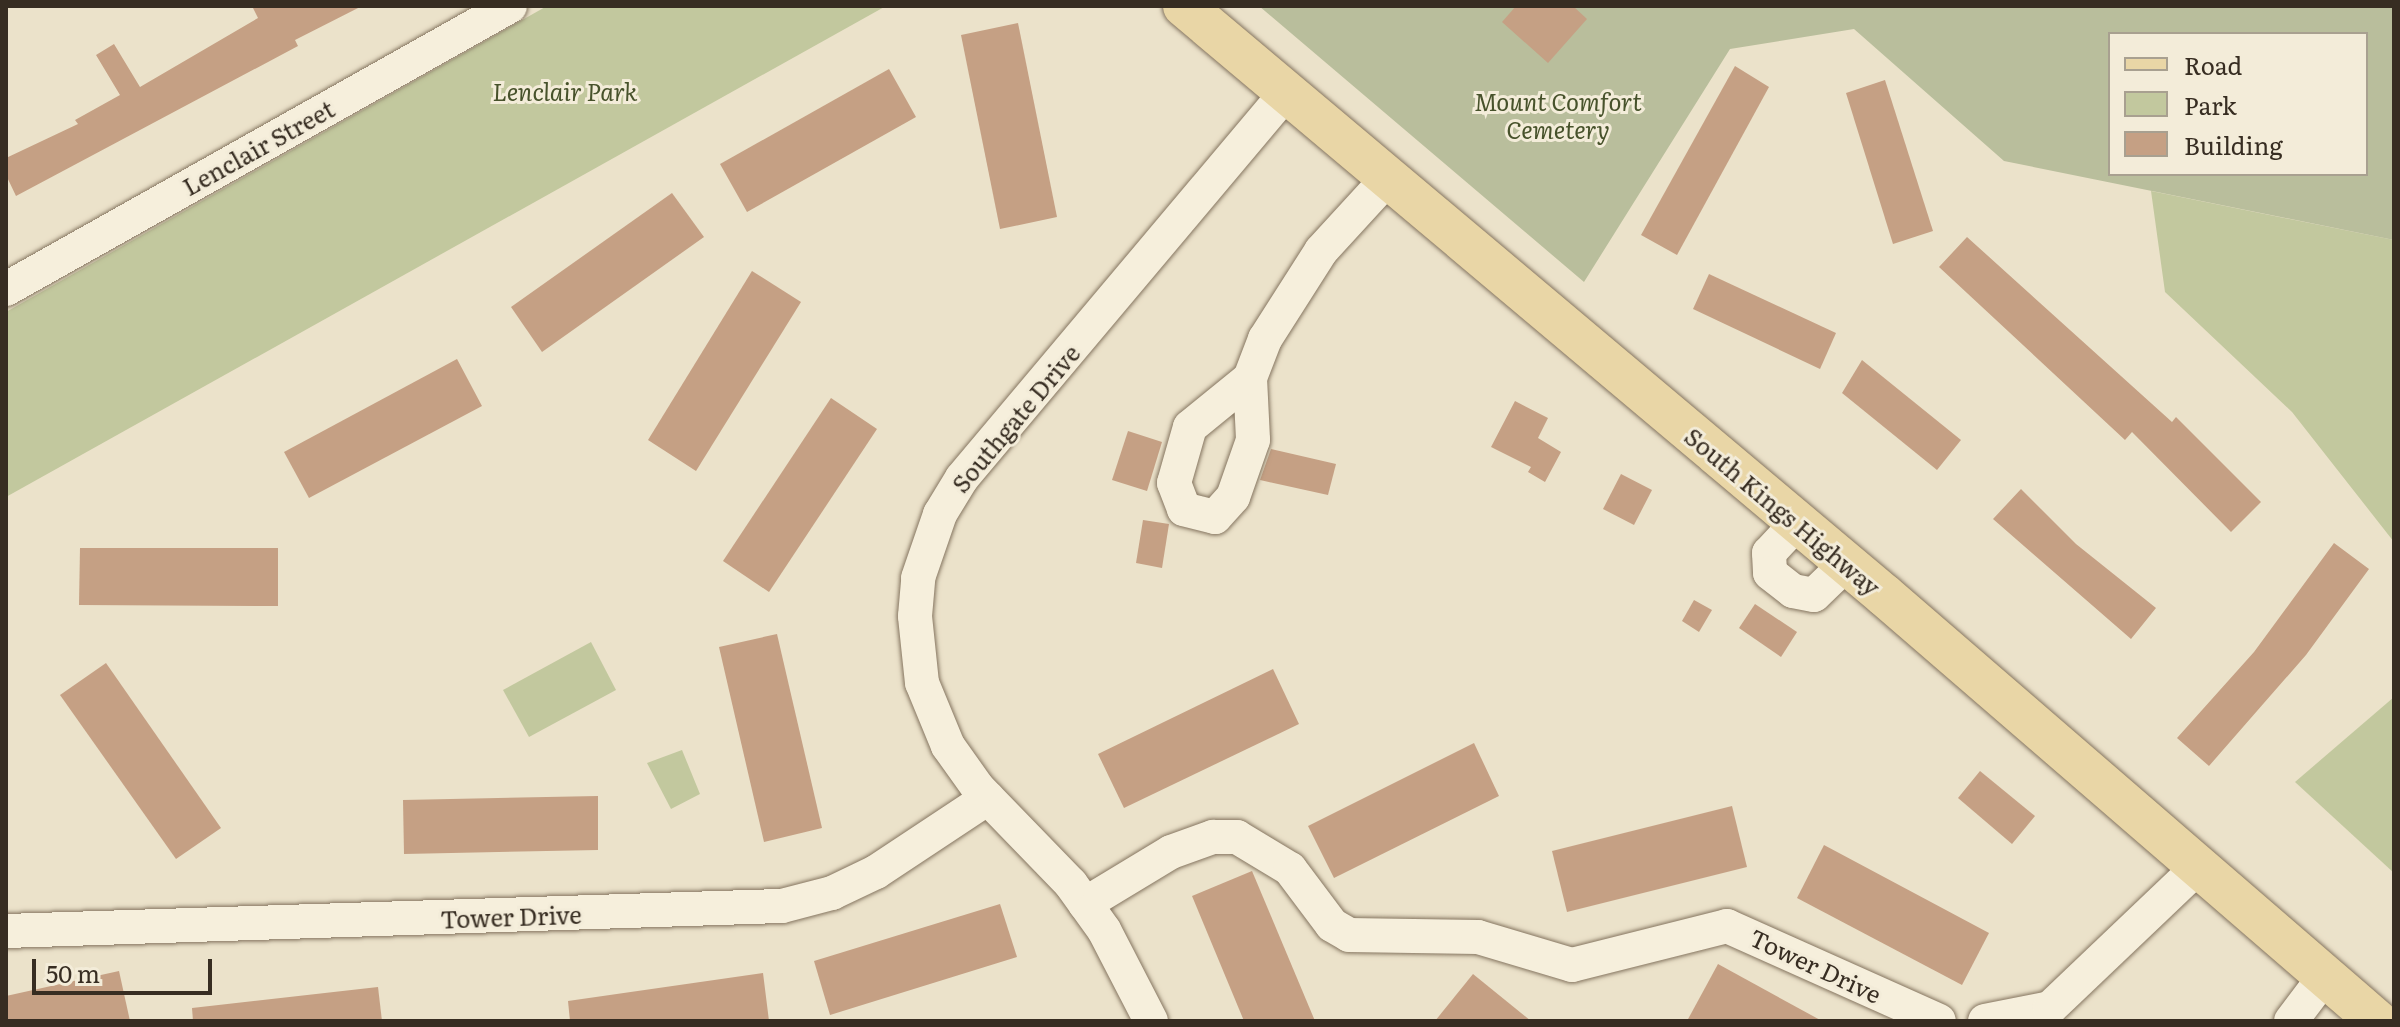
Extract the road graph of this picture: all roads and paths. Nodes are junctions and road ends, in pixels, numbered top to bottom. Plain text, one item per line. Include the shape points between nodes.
1 (510, 6) edge
2 (1184, 6) edge
3 (1285, 94) junction
4 (1386, 180) junction
5 (6, 289) edge
6 (1250, 378) dead end
7 (1797, 523) junction
8 (1846, 564) junction
9 (988, 798) junction
10 (2199, 866) junction
11 (1085, 904) junction
12 (6, 931) edge
13 (2325, 976) junction
14 (1151, 1021) edge
15 (1939, 1021) edge
16 (1985, 1021) edge
17 (2291, 1021) edge
18 (2377, 1021) edge

1 - 5 street, Lenclair Street
2 - 3 main road, South Kings Highway
3 - 4 main road, South Kings Highway
3 - 9 street, Southgate Drive via 962,478 931,535 915,616 922,683 948,746
4 - 6 street via 1321,251 1265,339
4 - 7 main road, South Kings Highway
7 - 8 main road, South Kings Highway
7 - 8 street via 1769,553 1770,573 1806,596 1823,592
8 - 10 main road, South Kings Highway
9 - 11 street, Southgate Drive via 1035,843
9 - 12 street, Tower Drive via 876,872 832,893 782,906
10 - 13 main road, South Kings Highway
10 - 16 street via 2050,1008
11 - 14 street, Southgate Drive
11 - 15 street, Tower Drive via 1171,852 1213,837 1237,837 1290,869 1332,925 1349,935 1478,937 1572,965 1727,926
13 - 17 street
13 - 18 main road, South Kings Highway

